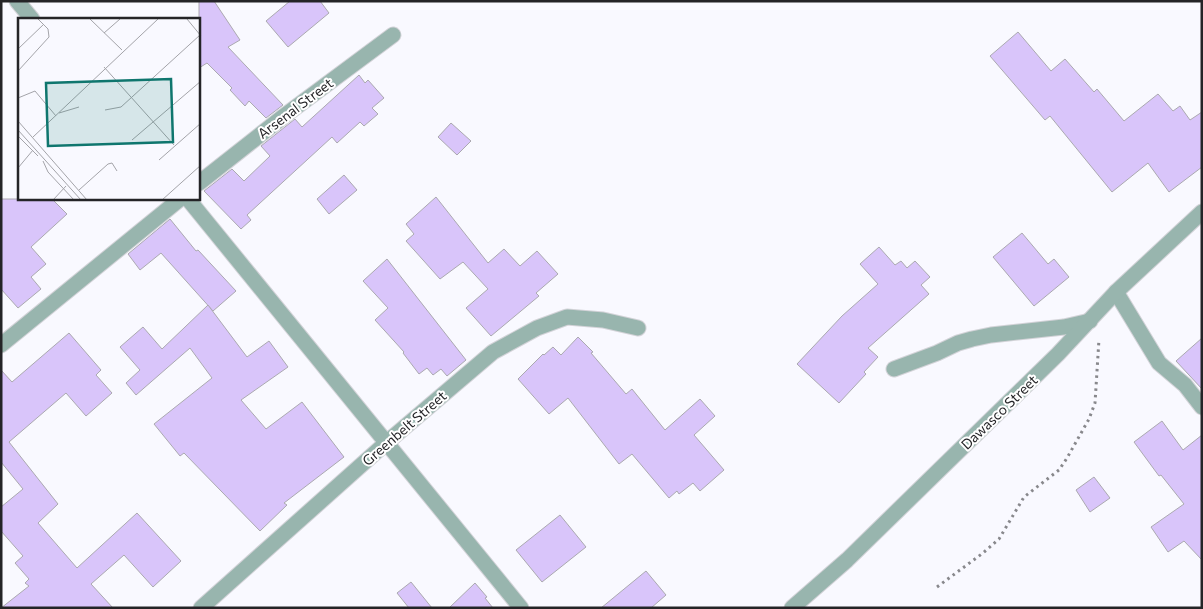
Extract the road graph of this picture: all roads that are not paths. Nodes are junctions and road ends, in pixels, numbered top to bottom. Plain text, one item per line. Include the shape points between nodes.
1 (17, 1) edge
2 (31, 18) edge
3 (393, 35) dead end
4 (200, 183) edge
5 (179, 200) edge
6 (189, 200) edge
7 (1202, 212) edge
8 (1116, 292) junction
9 (1094, 316) junction
10 (638, 328) dead end
11 (1, 346) edge
12 (894, 369) dead end
13 (1202, 407) edge
14 (386, 443) junction
15 (201, 608) edge
16 (521, 608) edge
17 (792, 608) edge

1 - 2 street
3 - 4 street, Arsenal Street
5 - 11 street
6 - 14 street
7 - 8 street, Dawasco Street
8 - 9 street, Dawasco Street
8 - 13 street via 1159,363 1185,385
9 - 12 street via 1064,327 972,339
9 - 17 street, Dawasco Street via 847,560
10 - 14 street, Greenbelt Street via 603,320 567,317 537,328 493,352
14 - 15 street, Greenbelt Street
14 - 16 street

